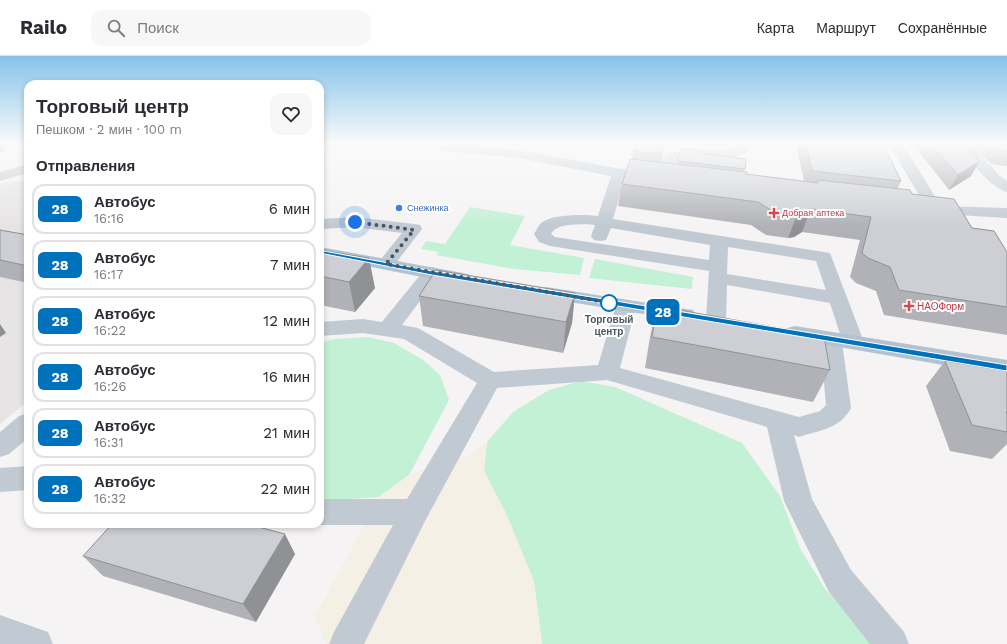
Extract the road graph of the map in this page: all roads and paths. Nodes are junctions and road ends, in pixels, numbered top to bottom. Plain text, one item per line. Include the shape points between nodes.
1 (17, 171) edge
2 (613, 171) edge
3 (666, 171) edge
4 (913, 171) edge
5 (989, 171) edge
6 (619, 173) junction
7 (0, 177) edge
8 (665, 178) junction
9 (681, 180) edge
10 (1006, 186) edge
11 (916, 208) edge
12 (936, 210) junction
13 (968, 212) junction
14 (1007, 214) edge
15 (604, 222) junction
16 (324, 224) edge
17 (980, 229) edge
18 (720, 241) junction
19 (596, 248) junction
20 (324, 253) edge
21 (386, 264) junction
22 (432, 273) junction
23 (718, 273) junction
24 (479, 281) edge
25 (525, 289) edge
26 (838, 298) junction
27 (626, 306) junction
28 (723, 321) joint
29 (324, 329) edge
30 (387, 330) junction
31 (777, 330) edge
32 (842, 341) junction
33 (1007, 368) edge
34 (607, 372) junction
35 (490, 380) junction
36 (778, 421) junction
37 (24, 426) edge
38 (0, 447) edge
39 (24, 478) edge
40 (0, 480) edge
41 (324, 512) edge
42 (415, 512) junction
43 (1, 633) edge
44 (36, 644) edge
45 (346, 644) edge
46 (892, 644) edge

1 - 7 street
2 - 6 street
3 - 8 street
4 - 12 street
5 - 10 street
6 - 8 street
6 - 15 street
8 - 9 street
11 - 12 street
12 - 13 street
13 - 14 street
13 - 17 street
15 - 18 street
15 - 19 street
15 - 19 street via 586,219 561,221 547,226 542,234 550,241
16 - 21 street via 355,222 414,230
18 - 23 street
18 - 26 street via 824,257
19 - 23 street
20 - 21 main road
21 - 22 main road
22 - 24 main road
22 - 30 street
23 - 26 street
23 - 28 street
25 - 27 main road
26 - 32 street
27 - 28 main road
27 - 34 street
29 - 30 street via 363,326
30 - 35 street via 410,333
31 - 32 main road
32 - 33 main road
32 - 36 street via 839,408 828,418 799,427
34 - 35 street
34 - 36 street
35 - 42 street
36 - 46 street via 798,501 840,581
37 - 38 street
39 - 40 street
41 - 42 street
42 - 45 street
43 - 44 street

